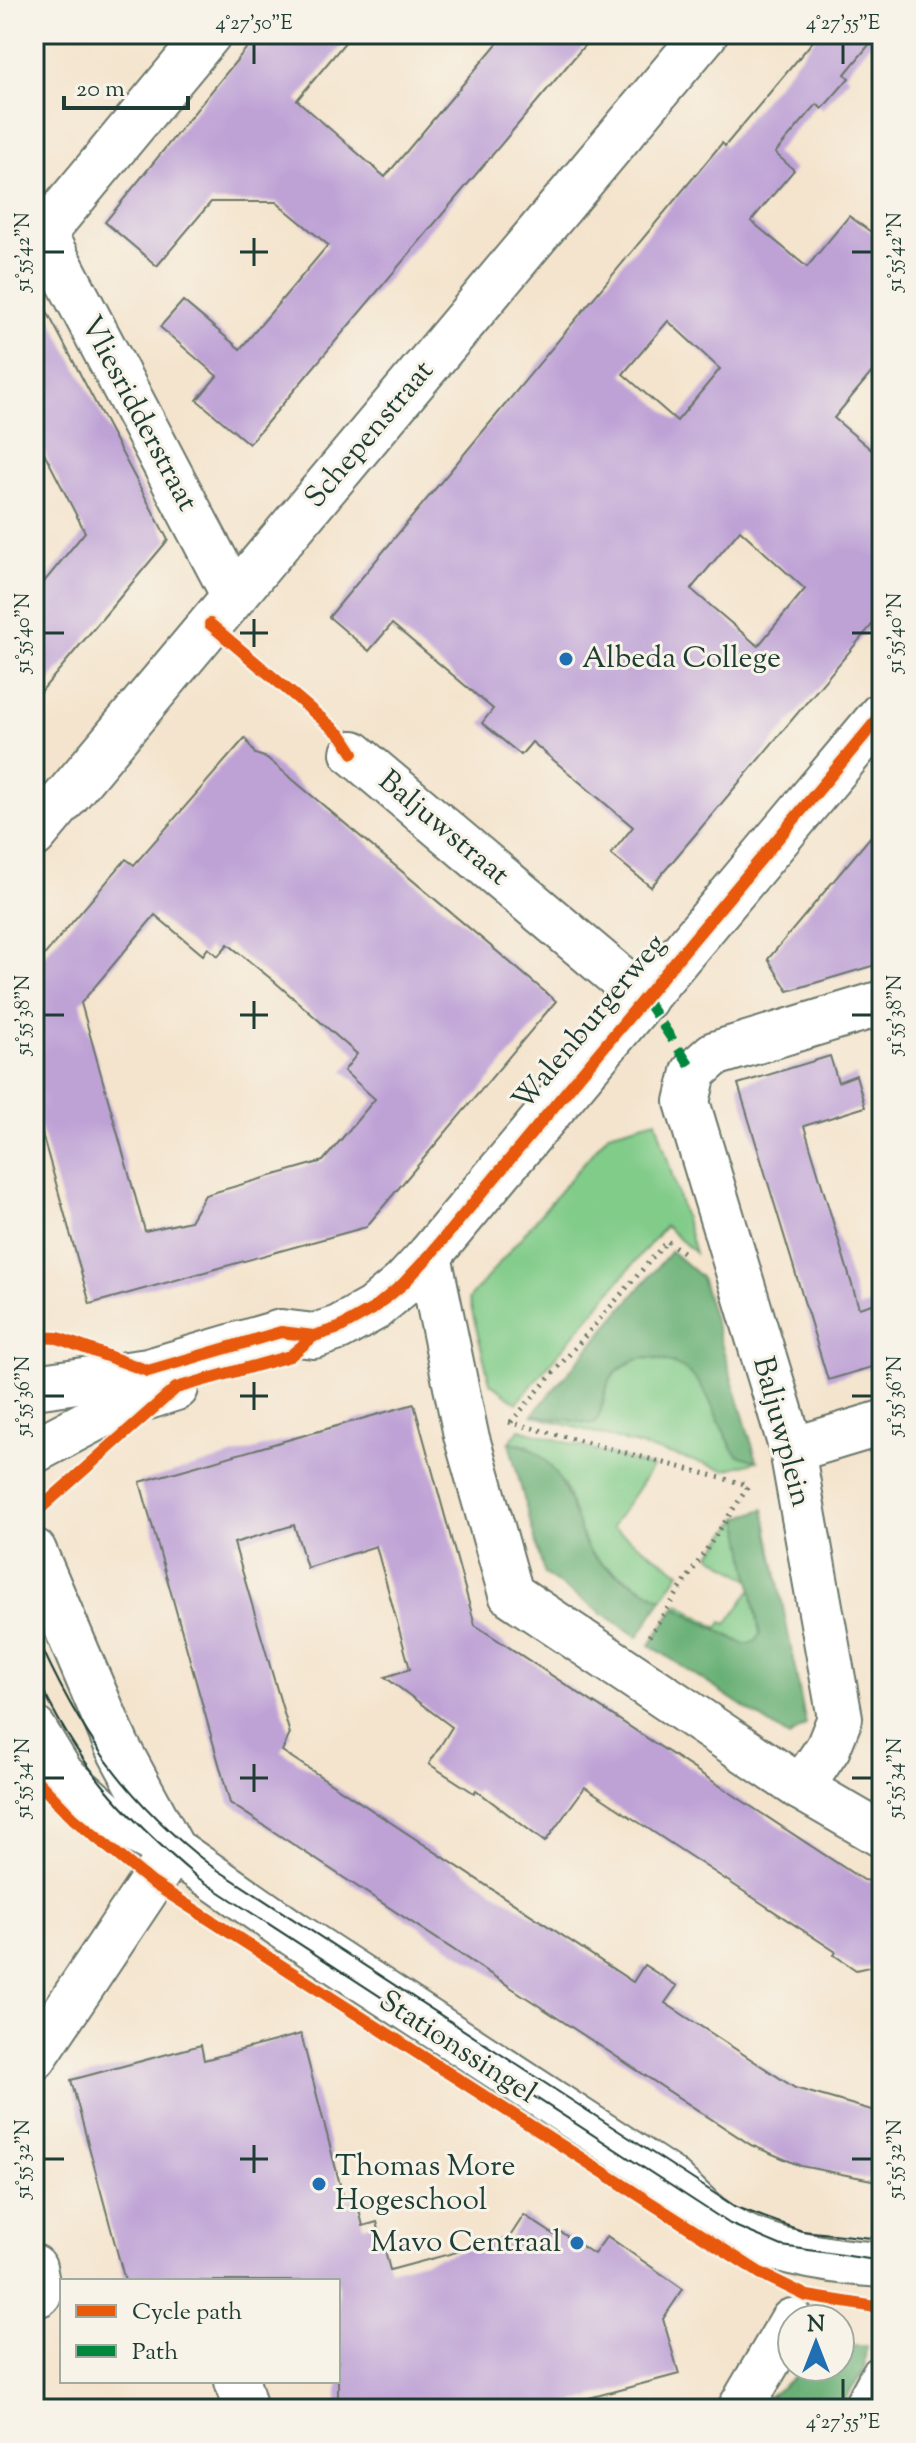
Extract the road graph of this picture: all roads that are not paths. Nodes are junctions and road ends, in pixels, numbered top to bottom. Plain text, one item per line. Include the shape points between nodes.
1 (209, 34) edge
2 (705, 34) edge
3 (39, 224) edge
4 (233, 594) junction
5 (882, 714) edge
6 (353, 753) dead end
7 (34, 835) edge
8 (645, 999) junction
9 (882, 1003) edge
10 (429, 1256) junction
11 (314, 1336) junction
12 (34, 1387) edge
13 (882, 1423) edge
14 (792, 1450) junction
15 (34, 1451) edge
16 (34, 1551) edge
17 (34, 1729) edge
18 (801, 1788) junction
19 (882, 1835) edge
20 (173, 1850) junction
21 (34, 2058) edge
22 (882, 2236) edge
23 (822, 2247) junction
24 (882, 2265) edge
25 (803, 2303) edge
26 (776, 2349) edge
27 (882, 2378) edge
28 (238, 2383) edge
29 (245, 2409) edge
30 (740, 2409) edge
31 (865, 2409) edge

1 - 3 street
2 - 4 street, Schepenstraat
3 - 4 street, Vliesridderstraat
4 - 7 street, Schepenstraat
5 - 8 street, Walenburgerweg
6 - 8 street, Baljuwstraat
8 - 10 street, Walenburgerweg
9 - 14 street, Baljuwplein via 714,1054 694,1072 687,1102
10 - 11 street, Walenburgerweg via 373,1309
10 - 18 street via 466,1435 511,1594
11 - 12 street, Walenburgerweg via 281,1332 148,1371
11 - 15 street, Walenburgerweg via 290,1356 117,1407
13 - 14 street
14 - 18 street, Baljuwplein via 840,1718 828,1748
16 - 20 street, Stationssingel via 117,1746
17 - 20 street, Stationssingel via 62,1775 111,1818
18 - 19 street
20 - 21 street
20 - 23 street, Stationssingel via 668,2178
22 - 23 street, Stationssingel
23 - 24 street, Stationssingel
23 - 25 street
26 - 30 street
27 - 31 street
28 - 29 street

